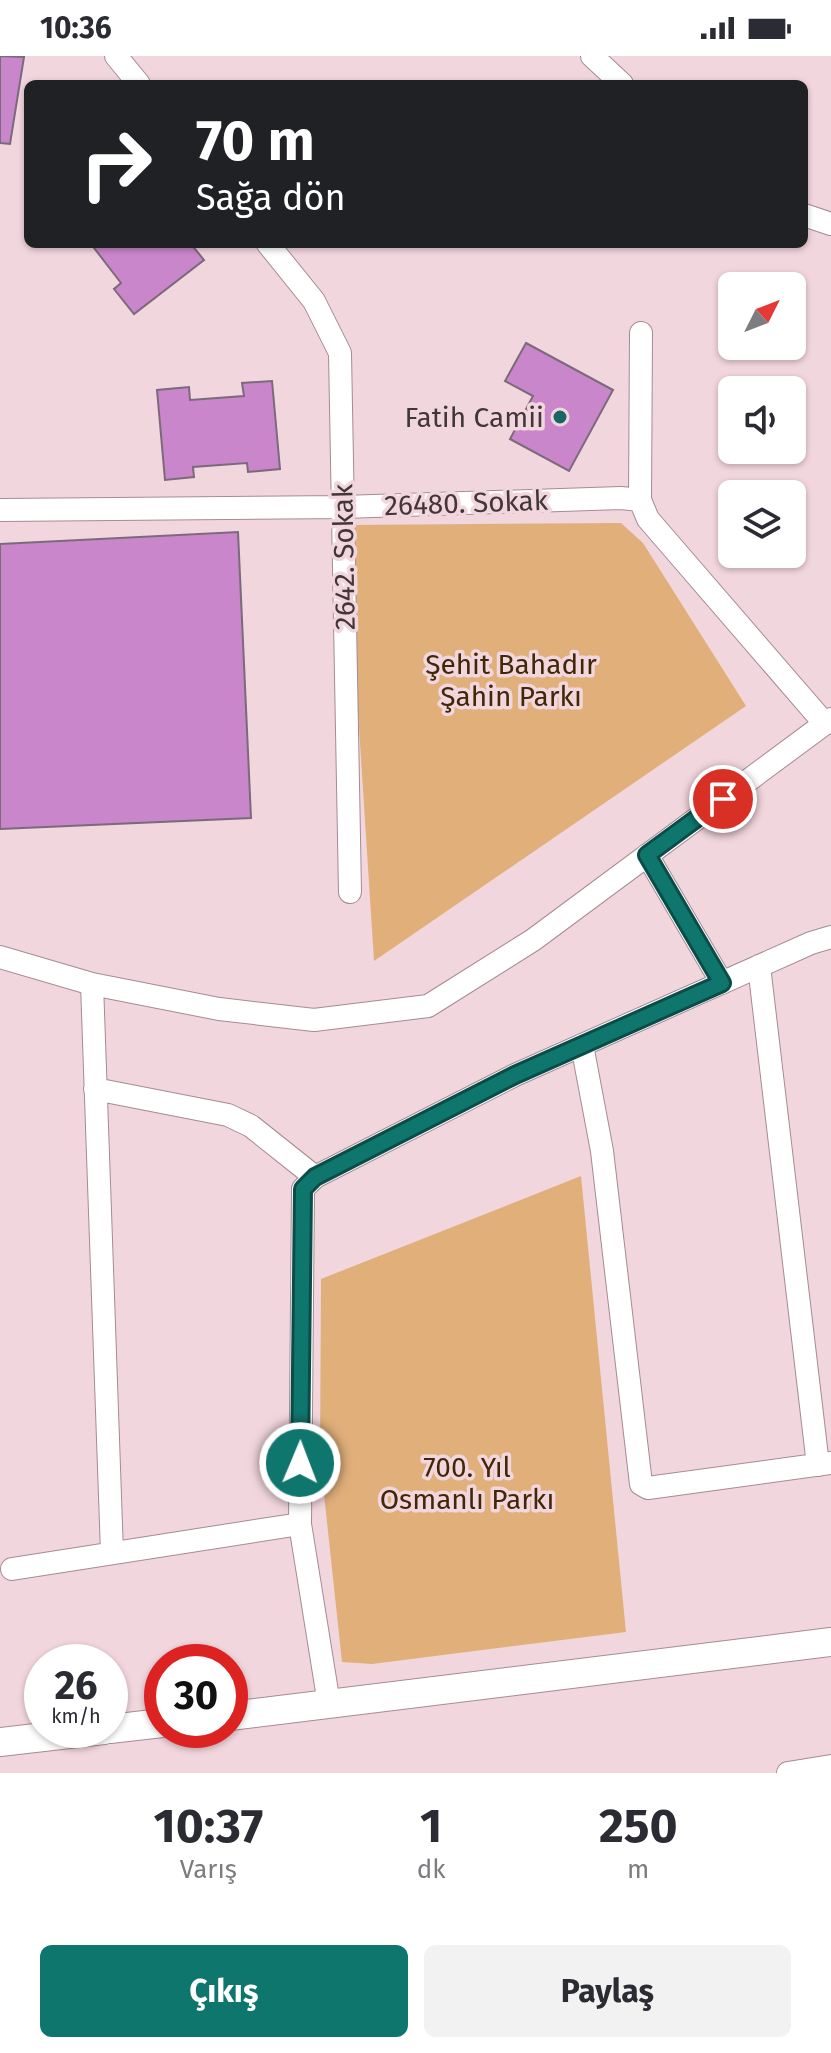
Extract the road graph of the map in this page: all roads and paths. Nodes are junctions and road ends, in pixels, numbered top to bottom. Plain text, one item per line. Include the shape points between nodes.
1 (116, 56) edge
2 (592, 56) edge
3 (136, 80) edge
4 (618, 80) edge
5 (808, 216) edge
6 (831, 224) edge
7 (271, 248) edge
8 (641, 333) dead end
9 (640, 500) junction
10 (343, 507) junction
11 (0, 510) edge
12 (828, 722) edge
13 (647, 855) junction
14 (350, 892) dead end
15 (831, 937) edge
16 (0, 957) edge
17 (759, 966) junction
18 (722, 983) junction
19 (92, 984) junction
20 (582, 1045) junction
21 (95, 1089) junction
22 (315, 1177) junction
23 (824, 1464) edge
24 (300, 1524) junction
25 (112, 1553) junction
26 (12, 1569) dead end
27 (831, 1642) edge
28 (329, 1704) junction
29 (248, 1714) edge
30 (24, 1739) edge
31 (0, 1742) edge
32 (831, 1766) edge
33 (788, 1773) edge

1 - 3 street
2 - 4 street
5 - 6 street
7 - 10 street, 2642. Sokak via 314,301 340,353
8 - 9 street
9 - 10 street, 26480. Sokak
9 - 12 street via 648,519
10 - 11 street, 26480. Sokak
10 - 14 street, 2642. Sokak
12 - 13 street
13 - 18 street
13 - 19 street via 533,940 428,1006 314,1020 219,1009
15 - 17 street
16 - 19 street
17 - 18 street
17 - 23 street
18 - 20 street
19 - 21 street
20 - 22 street
20 - 23 street via 602,1151 641,1484 648,1488
21 - 22 street via 228,1115 251,1126
21 - 25 street
22 - 24 street via 303,1189
24 - 25 street
24 - 28 street
25 - 26 street
27 - 28 street
28 - 29 street
30 - 31 street
32 - 33 street

